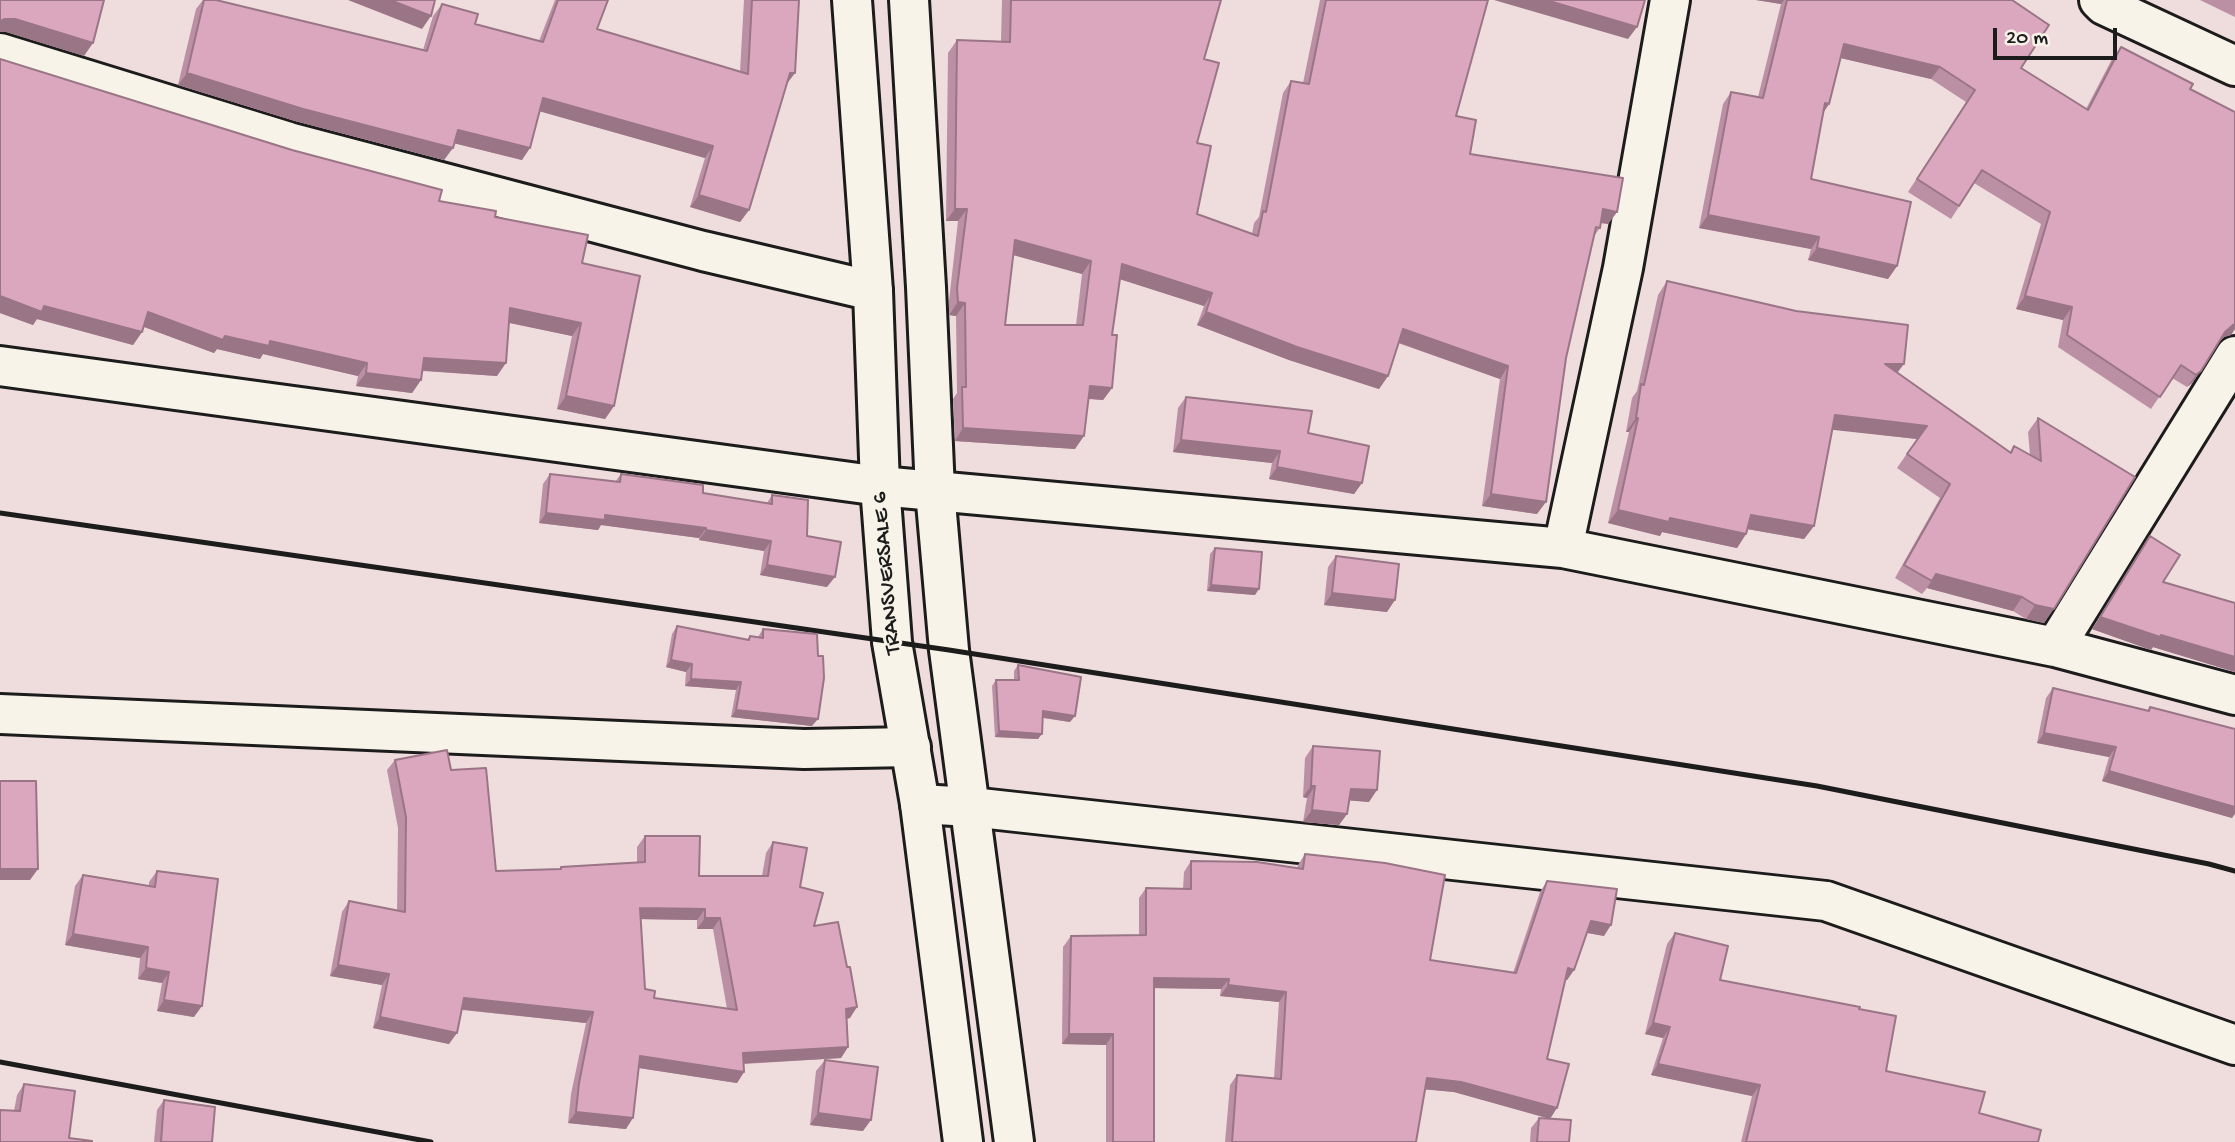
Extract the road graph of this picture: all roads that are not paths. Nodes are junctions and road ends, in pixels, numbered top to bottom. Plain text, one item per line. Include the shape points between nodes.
1 (852, 0) edge
2 (909, 0) edge
3 (1670, 0) edge
4 (2099, 0) edge
5 (0, 53) edge
6 (2235, 66) edge
7 (873, 291) junction
8 (2235, 356) edge
9 (0, 366) edge
10 (880, 486) junction
11 (935, 491) junction
12 (1563, 548) junction
13 (2055, 647) junction
14 (2235, 695) edge
15 (0, 714) edge
16 (911, 747) junction
17 (920, 804) junction
18 (971, 807) junction
19 (2235, 1045) edge
20 (963, 1142) edge
21 (1014, 1142) edge

1 - 7 street, TRANSVERSALE 6
2 - 11 street
3 - 12 street via 1623,268
4 - 6 street
5 - 7 street via 289,142
7 - 10 street, TRANSVERSALE 6
8 - 13 street
9 - 10 street
10 - 11 street
10 - 16 street, TRANSVERSALE 6 via 892,642
11 - 12 street
11 - 18 street via 949,650
12 - 13 street
13 - 14 street
15 - 16 street via 804,749
16 - 17 street, TRANSVERSALE 6
17 - 18 street
17 - 20 street, TRANSVERSALE 6
18 - 19 street via 1826,901
18 - 21 street

